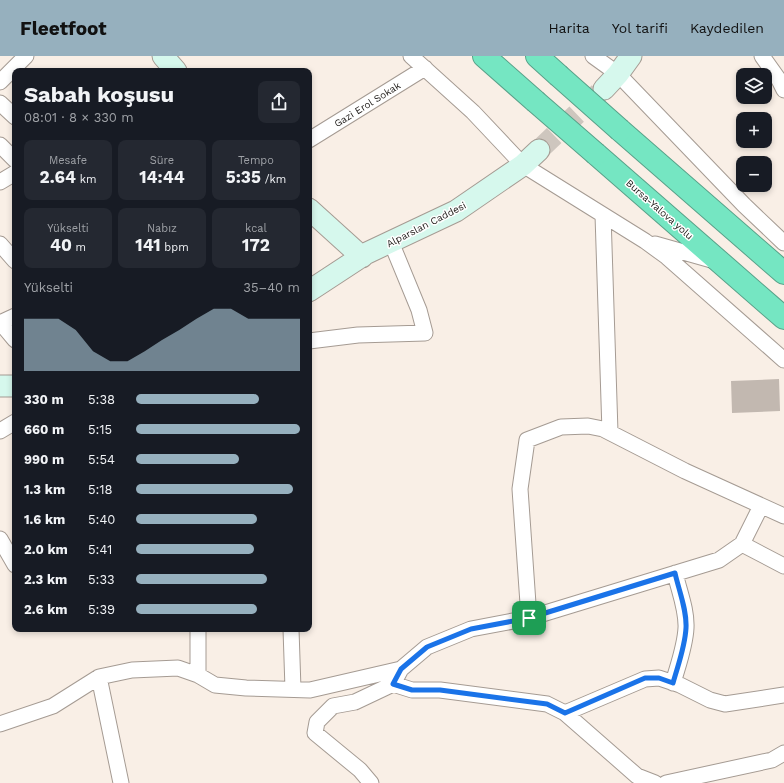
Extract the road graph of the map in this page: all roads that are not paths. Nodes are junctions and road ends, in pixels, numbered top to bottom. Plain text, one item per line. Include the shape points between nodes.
1 (26, 56) edge
2 (163, 56) edge
3 (411, 56) edge
4 (484, 56) edge
5 (537, 56) edge
6 (593, 56) edge
7 (631, 56) edge
8 (762, 56) edge
9 (14, 68) edge
10 (173, 68) edge
11 (424, 68) junction
12 (12, 70) edge
13 (0, 82) edge
14 (611, 82) junction
15 (784, 90) edge
16 (0, 103) edge
17 (12, 114) edge
18 (312, 138) edge
19 (0, 145) edge
20 (539, 150) tunnel mouth
21 (12, 157) edge
22 (523, 165) junction
23 (12, 175) edge
24 (0, 182) edge
25 (312, 212) edge
26 (603, 215) junction
27 (645, 241) junction
28 (391, 242) junction
29 (784, 243) edge
30 (0, 244) edge
31 (362, 257) junction
32 (12, 258) edge
33 (721, 263) junction
34 (784, 273) edge
35 (312, 289) edge
36 (12, 317) edge
37 (784, 318) edge
38 (0, 323) edge
39 (12, 337) edge
40 (312, 341) edge
41 (784, 360) edge
42 (0, 386) edge
43 (12, 386) edge
44 (12, 424) edge
45 (0, 431) edge
46 (610, 432) junction
47 (761, 506) junction
48 (784, 516) edge
49 (0, 539) edge
50 (742, 544) junction
51 (12, 560) edge
52 (784, 566) edge
53 (675, 573) junction
54 (529, 618) junction
55 (198, 632) edge
56 (291, 632) edge
57 (401, 669) junction
58 (198, 675) junction
59 (99, 677) junction
60 (673, 683) junction
61 (393, 684) junction
62 (293, 689) junction
63 (784, 695) edge
64 (565, 713) junction
65 (0, 724) edge
66 (784, 753) edge
67 (121, 783) edge
68 (371, 783) edge
69 (655, 783) edge
70 (666, 783) edge

1 - 9 street
2 - 10 street
3 - 11 street
4 - 33 highway, Bursa-Yalova yolu, bridge
5 - 34 highway, bridge
6 - 14 street
7 - 14 street
8 - 15 street
11 - 18 street, Gazi Erol Sokak
11 - 22 street via 473,112
12 - 13 street
14 - 29 street
16 - 17 street
19 - 21 street
20 - 22 street, Alparslan Caddesi
22 - 26 street
22 - 28 street, Alparslan Caddesi via 456,211
23 - 24 street
25 - 31 street
26 - 27 street
26 - 46 street
27 - 33 street
27 - 41 street via 667,257
28 - 31 street, Alparslan Caddesi
28 - 40 street via 419,310 425,333 358,335
30 - 32 street
31 - 35 street, Alparslan Caddesi
33 - 37 highway, Bursa-Yalova yolu
36 - 38 street
38 - 39 street
42 - 43 street
44 - 45 street
46 - 47 street
46 - 54 street via 588,426 561,427 527,440 520,489
47 - 48 street
47 - 50 street
49 - 51 street
50 - 52 street
50 - 53 street via 719,560
53 - 54 street
53 - 60 street via 684,606 686,627
54 - 57 street via 471,629 427,647
55 - 58 street
56 - 62 street
57 - 61 street
57 - 62 street via 310,690
58 - 59 street via 178,668 132,670
58 - 62 street via 215,684 246,688
59 - 65 street via 53,706
59 - 67 street
60 - 63 street via 725,704
60 - 64 street via 659,678 645,678
61 - 64 street via 412,690 440,690 547,704
61 - 68 street via 355,702 333,706 317,722 315,733 360,770
64 - 69 street via 638,776
66 - 70 street via 772,760

